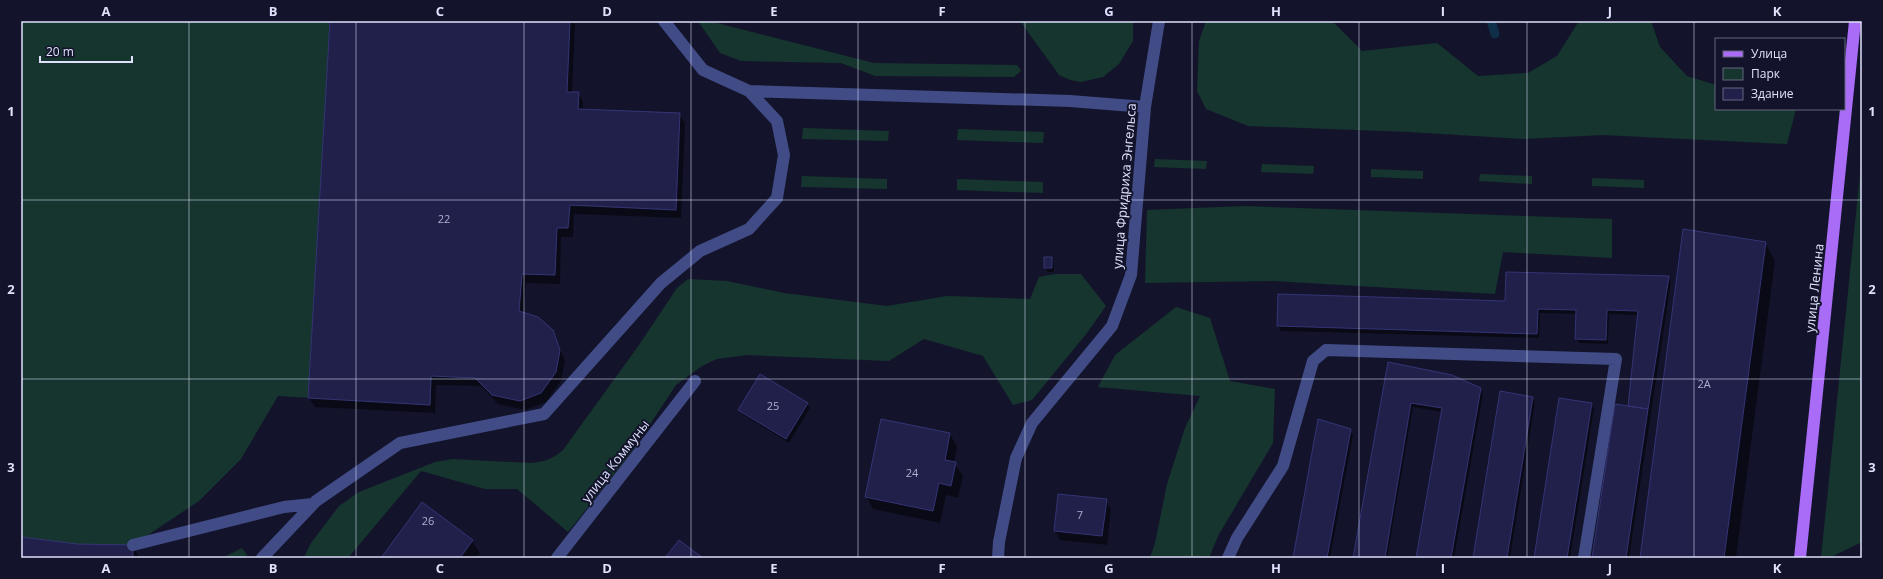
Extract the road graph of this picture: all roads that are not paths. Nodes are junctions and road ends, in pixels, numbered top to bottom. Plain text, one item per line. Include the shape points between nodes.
1 (664, 21) edge
2 (1159, 21) edge
3 (1855, 21) edge
4 (749, 91) junction
5 (1145, 107) junction
6 (694, 381) dead end
7 (312, 504) junction
8 (133, 545) dead end
9 (262, 558) edge
10 (557, 558) edge
11 (998, 558) edge
12 (1228, 558) edge
13 (1584, 558) edge
14 (1800, 558) edge

1 - 4 street via 703,70
2 - 5 street, улица Фридриха Энгельса
3 - 14 main road, улица Ленина
4 - 5 street via 1070,100
4 - 7 street via 777,120 784,155 777,198 750,230 700,251 661,283 544,414 400,443
5 - 11 street, улица Фридриха Энгельса via 1131,275 1112,326 1032,422 1016,458
6 - 10 street, улица Коммуны
7 - 8 street via 284,508
7 - 9 street
12 - 13 street via 1237,538 1283,466 1313,362 1326,350 1616,359

